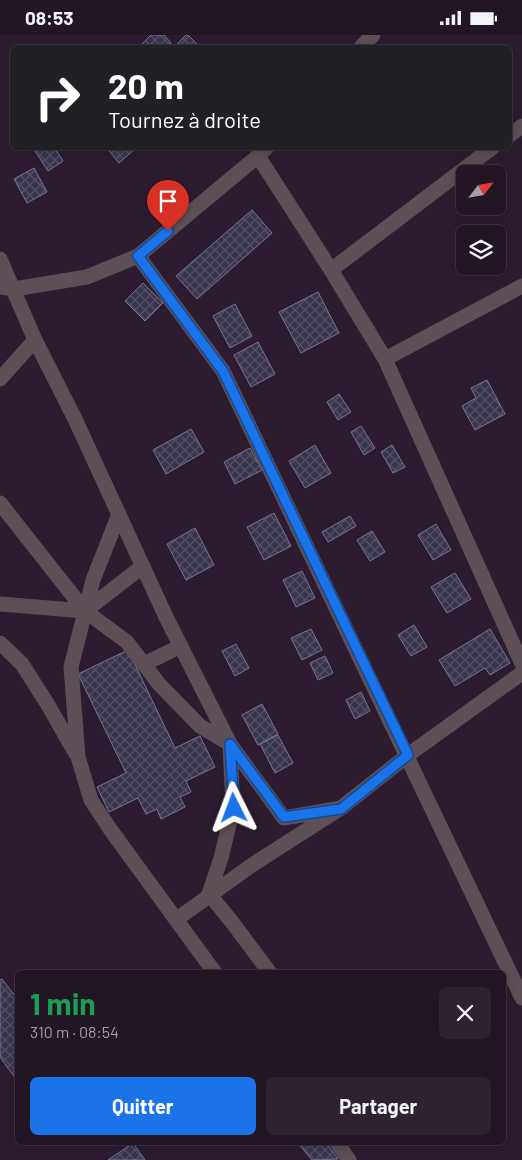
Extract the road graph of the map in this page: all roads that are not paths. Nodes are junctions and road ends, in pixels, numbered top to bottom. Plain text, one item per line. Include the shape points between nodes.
1 (373, 35) edge
2 (364, 45) edge
3 (489, 150) edge
4 (263, 152) edge
5 (138, 256) junction
6 (0, 259) edge
7 (331, 270) junction
8 (522, 286) edge
9 (7, 288) edge
10 (35, 340) junction
11 (385, 359) junction
12 (0, 379) edge
13 (0, 503) edge
14 (119, 514) junction
15 (143, 567) junction
16 (0, 604) edge
17 (85, 611) junction
18 (0, 643) edge
19 (181, 646) junction
20 (144, 664) junction
21 (522, 664) edge
22 (522, 673) edge
23 (230, 744) junction
24 (408, 755) junction
25 (78, 757) junction
26 (341, 809) junction
27 (209, 894) junction
28 (177, 919) junction
29 (213, 970) edge
30 (268, 970) edge
31 (522, 998) edge
32 (338, 1145) edge
33 (349, 1160) edge

1 - 2 street
3 - 7 street
4 - 5 street
4 - 7 street
5 - 9 street via 87,277
5 - 24 street via 223,371
6 - 9 street
7 - 11 street
8 - 11 street
9 - 10 street
10 - 12 street
10 - 14 street
11 - 21 street
13 - 17 street
14 - 15 street
14 - 17 street via 93,580
15 - 17 street
15 - 19 street
16 - 17 street
17 - 20 street via 128,642
17 - 25 street via 72,667
18 - 25 street via 22,664
19 - 20 street
19 - 23 street
20 - 23 street via 200,726
22 - 24 street
23 - 26 street via 284,817
23 - 27 street via 234,808
24 - 26 street
24 - 31 street
25 - 28 street via 92,800
26 - 27 street
27 - 28 street
27 - 30 street
28 - 29 street
32 - 33 street

